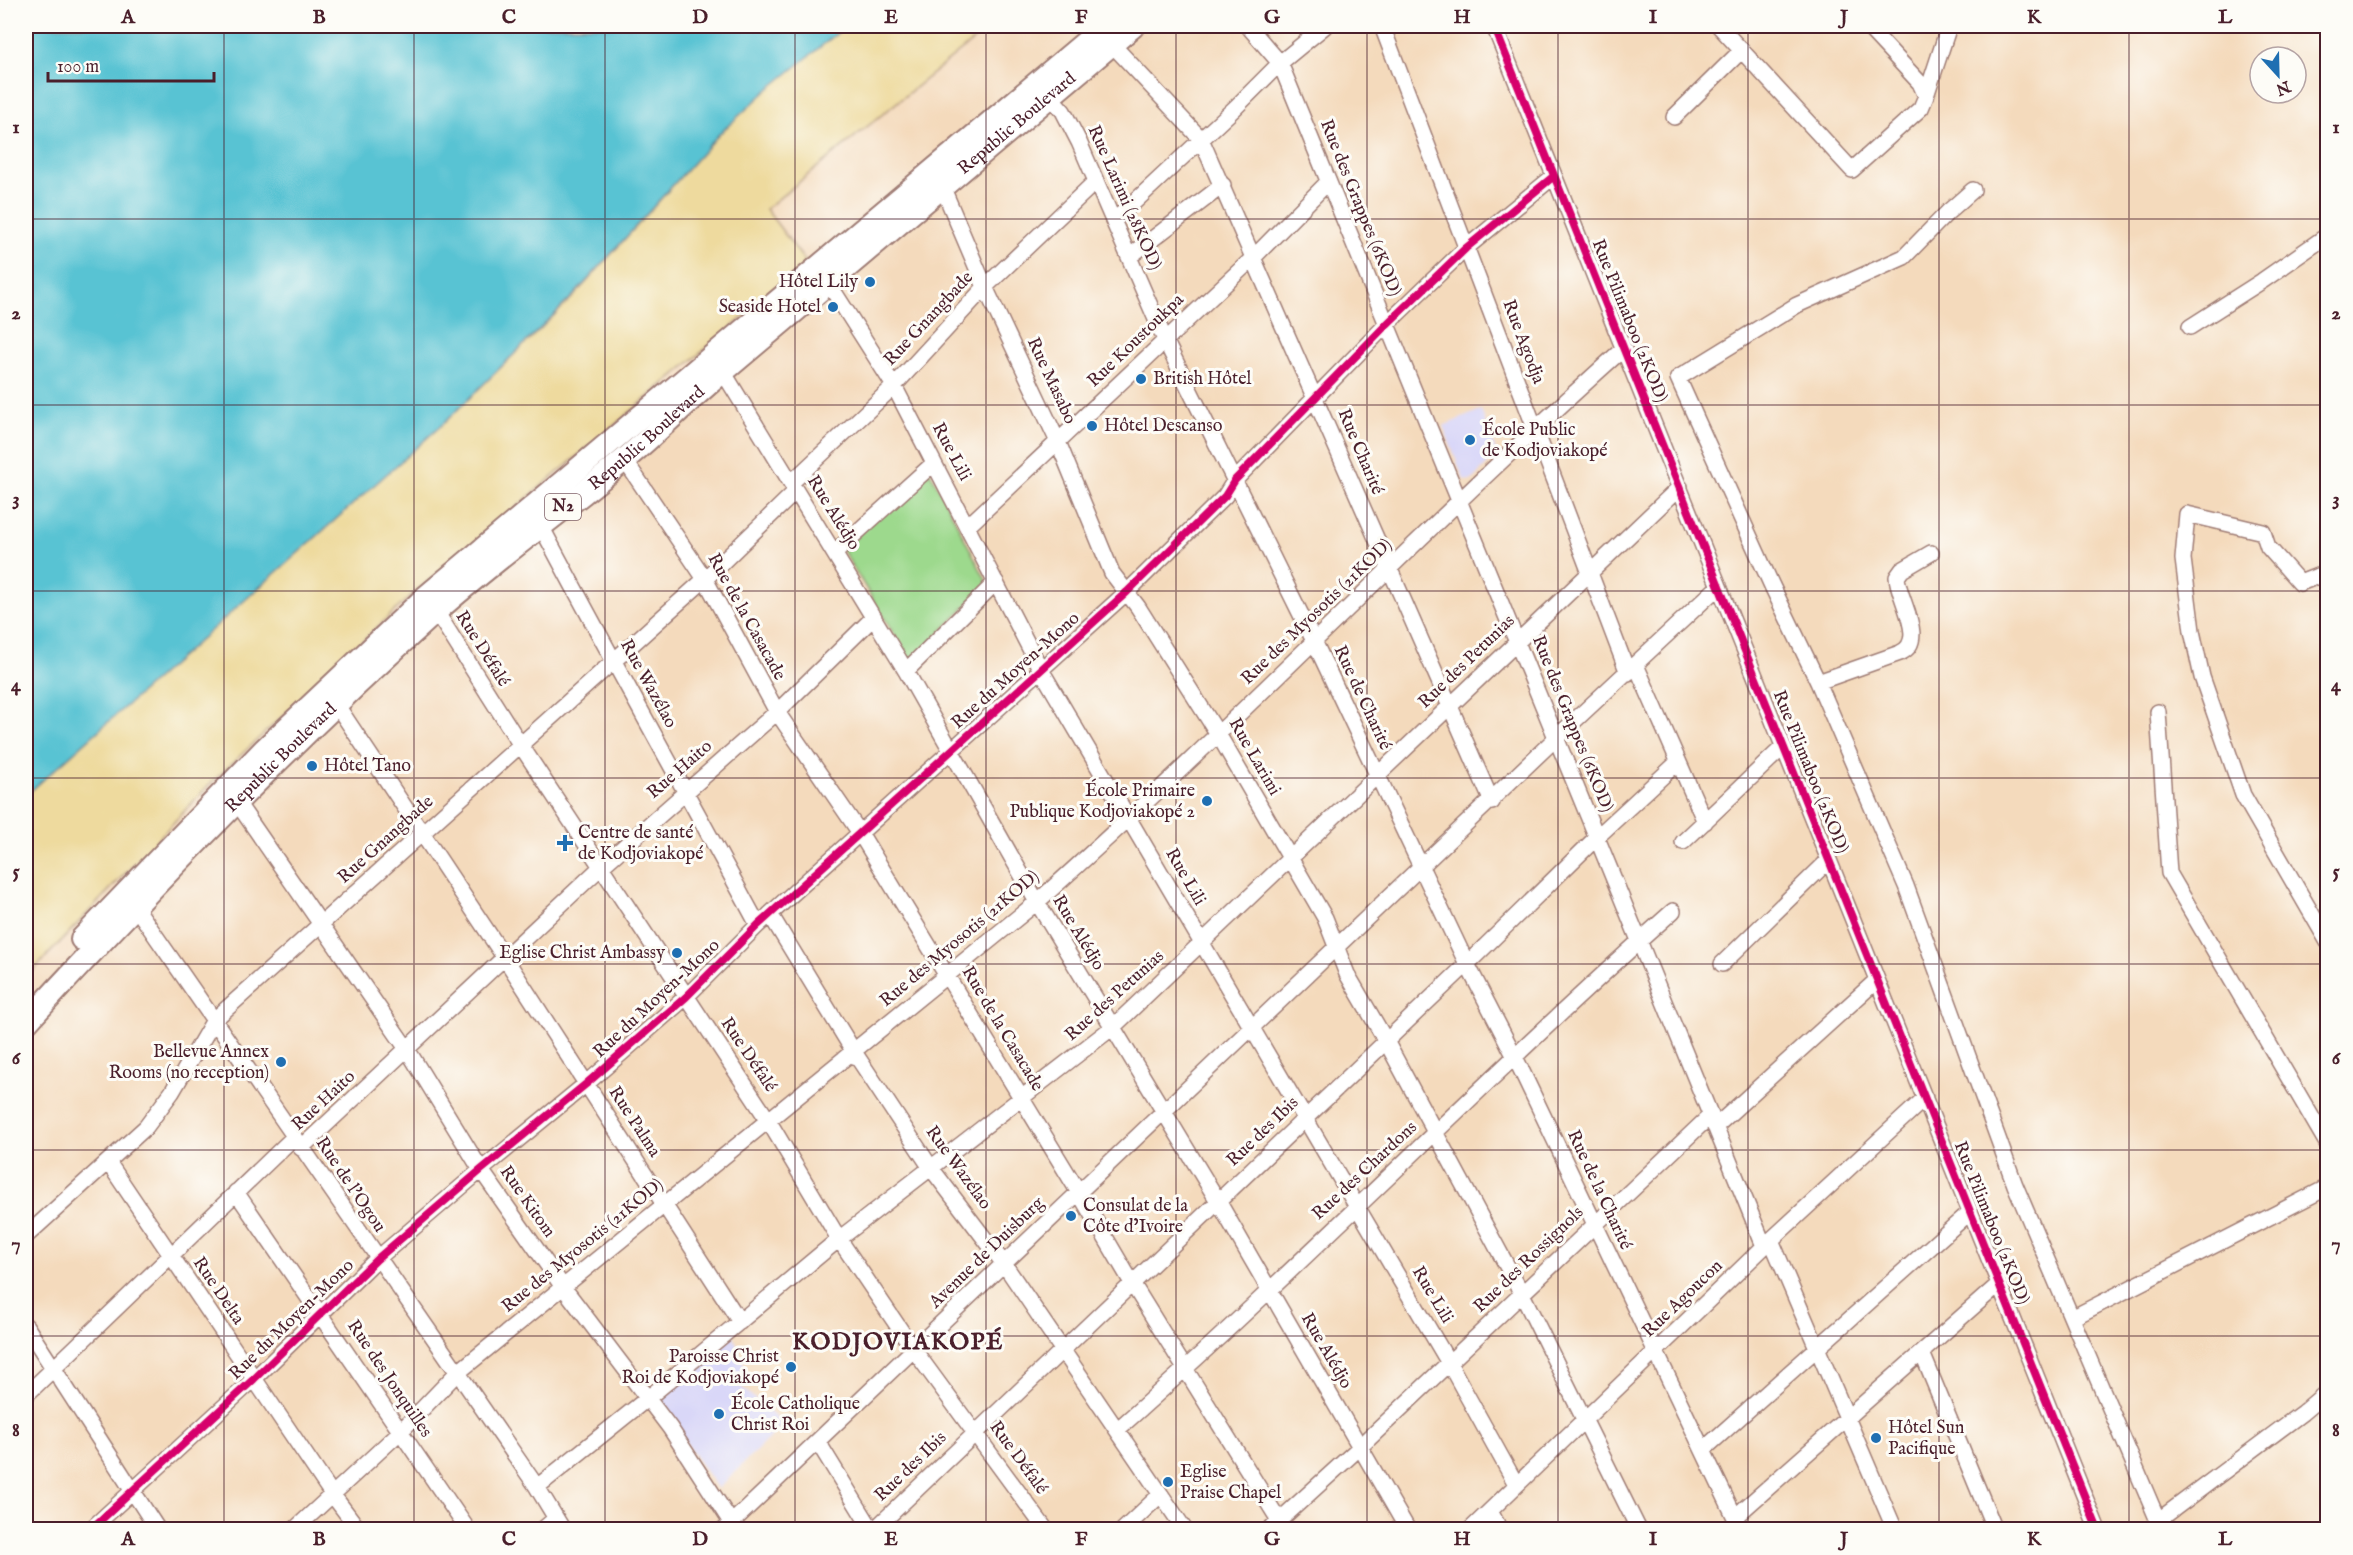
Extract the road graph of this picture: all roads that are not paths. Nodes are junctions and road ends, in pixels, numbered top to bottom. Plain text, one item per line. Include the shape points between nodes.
1 (1133, 26) edge
2 (1248, 26) edge
3 (1325, 26) edge
4 (1382, 26) edge
5 (1494, 26) edge
6 (1719, 26) edge
7 (1866, 26) edge
8 (1949, 26) edge
9 (1105, 33) edge
10 (1742, 50) junction
11 (1280, 63) junction
12 (1043, 90) junction
13 (1926, 96) junction
14 (1674, 117) dead end
15 (1201, 139) junction
16 (1554, 176) junction
17 (1096, 182) junction
18 (1328, 182) junction
19 (1223, 185) junction
20 (942, 186) junction
21 (1972, 190) dead end
22 (1114, 221) junction
23 (2328, 235) edge
24 (1466, 248) junction
25 (1129, 257) junction
26 (1254, 257) junction
27 (829, 284) junction
28 (985, 287) junction
29 (1387, 324) junction
30 (2190, 327) dead end
31 (1165, 340) junction
32 (1623, 349) junction
33 (718, 364) junction
34 (894, 386) junction
35 (1316, 398) junction
36 (1535, 428) junction
37 (1058, 442) junction
38 (624, 459) junction
39 (934, 463) junction
40 (1235, 480) junction
41 (794, 487) junction
42 (1680, 488) junction
43 (1459, 501) junction
44 (540, 524) junction
45 (968, 526) junction
46 (834, 553) junction
47 (1931, 553) dead end
48 (1390, 569) junction
49 (1589, 572) junction
50 (2328, 572) edge
51 (705, 579) junction
52 (996, 582) junction
53 (1719, 586) junction
54 (1127, 592) junction
55 (431, 604) junction
56 (874, 617) junction
57 (1314, 641) junction
58 (1517, 642) junction
59 (613, 662) junction
60 (1040, 668) junction
61 (1632, 669) junction
62 (906, 671) junction
63 (1818, 682) junction
64 (336, 704) junction
65 (1450, 706) junction
66 (777, 712) junction
67 (2158, 712) dead end
68 (1218, 734) junction
69 (1556, 738) junction
70 (520, 744) junction
71 (1783, 747) junction
72 (951, 750) junction
73 (1678, 762) junction
74 (1377, 775) junction
75 (686, 790) junction
76 (236, 801) junction
77 (1492, 802) junction
78 (1129, 820) junction
79 (1705, 822) junction
80 (860, 833) junction
81 (422, 834) junction
82 (1597, 837) junction
83 (1683, 842) dead end
84 (1291, 859) junction
85 (1829, 860) junction
86 (602, 867) junction
87 (1422, 868) junction
88 (129, 899) junction
89 (1037, 902) junction
90 (1673, 911) dead end
91 (770, 914) junction
92 (322, 925) junction
93 (758, 925) junction
94 (1639, 941) junction
95 (2328, 942) edge
96 (1201, 943) junction
97 (1337, 948) junction
98 (505, 958) junction
99 (1467, 964) junction
100 (1722, 964) dead end
101 (947, 974) junction
102 (1877, 980) junction
103 (686, 997) junction
104 (26, 1001) edge
105 (214, 1020) junction
106 (26, 1023) edge
107 (1113, 1028) junction
108 (1251, 1029) junction
109 (1386, 1041) junction
110 (407, 1049) junction
111 (854, 1052) junction
112 (1515, 1057) junction
113 (586, 1084) junction
114 (1925, 1098) junction
115 (1021, 1100) junction
116 (1163, 1112) junction
117 (1305, 1119) junction
118 (768, 1120) junction
119 (1713, 1121) junction
120 (1434, 1133) junction
121 (298, 1143) junction
122 (2328, 1144) edge
123 (108, 1162) junction
124 (932, 1168) junction
125 (481, 1170) junction
126 (2328, 1187) edge
127 (1078, 1191) junction
128 (236, 1192) junction
129 (1218, 1202) junction
130 (664, 1204) junction
131 (1356, 1207) junction
132 (1970, 1212) junction
133 (1594, 1224) junction
134 (26, 1236) edge
135 (839, 1239) junction
136 (1767, 1243) junction
137 (170, 1255) junction
138 (377, 1259) junction
139 (1004, 1264) junction
140 (1132, 1283) junction
141 (1999, 1284) junction
142 (563, 1287) junction
143 (1268, 1290) junction
144 (1522, 1294) junction
145 (322, 1314) junction
146 (2072, 1318) junction
147 (740, 1322) junction
148 (26, 1326) edge
149 (1817, 1347) junction
150 (1062, 1349) junction
151 (914, 1350) junction
152 (1655, 1353) junction
153 (1922, 1353) junction
154 (1449, 1363) junction
155 (54, 1368) junction
156 (1185, 1368) junction
157 (456, 1374) junction
158 (254, 1379) junction
159 (2328, 1391) edge
160 (26, 1395) edge
161 (648, 1398) junction
162 (1848, 1418) junction
163 (1585, 1420) junction
164 (1118, 1429) junction
165 (401, 1431) junction
166 (976, 1432) junction
167 (818, 1442) junction
168 (1359, 1448) junction
169 (1703, 1450) junction
170 (1516, 1484) junction
171 (537, 1487) junction
172 (132, 1490) junction
173 (332, 1494) junction
174 (1160, 1495) junction
175 (1490, 1510) junction
176 (26, 1523) edge
177 (1738, 1523) edge
178 (559, 1524) edge
179 (2161, 1525) edge
180 (1277, 1526) edge
181 (730, 1527) edge
182 (30, 1530) edge
183 (90, 1530) edge
184 (158, 1530) edge
185 (294, 1530) edge
186 (359, 1530) edge
187 (468, 1530) edge
188 (542, 1530) edge
189 (873, 1530) edge
190 (1046, 1530) edge
191 (1123, 1530) edge
192 (1185, 1530) edge
193 (1408, 1530) edge
194 (1470, 1530) edge
195 (1500, 1530) edge
196 (1639, 1530) edge
197 (1895, 1530) edge
198 (1995, 1530) edge
199 (2098, 1530) edge

1 - 9 highway, Republic Boulevard / N2
2 - 11 street, Rue des Grappes (6KOD)
3 - 11 street
4 - 24 street, Rue Agodja
5 - 16 street, Rue Pilimaboo (2KOD)
6 - 10 street
7 - 13 street via 1920,83
8 - 13 street
9 - 12 highway, Republic Boulevard / N2
9 - 15 street, Rue Charité
10 - 13 street via 1852,170 1921,108
10 - 14 street
11 - 15 street
11 - 18 street, Rue des Grappes (6KOD)
12 - 17 street, Rue Larimi (28KOD) via 1063,111
12 - 20 highway, Republic Boulevard / N2
12 - 33 highway, Republic Boulevard / N2
15 - 19 street, Rue Charité
15 - 22 street
16 - 24 street, Rue du Moyen-Mono
16 - 32 street, Rue Pilimaboo (2KOD)
17 - 22 street, Rue Larimi (28KOD)
17 - 28 street, Rue Gnangbade
18 - 26 street, Rue Koustoukpa
18 - 29 street, Rue des Grappes (6KOD)
19 - 25 street
19 - 26 street, Rue Charité
20 - 27 highway, Republic Boulevard / N2
20 - 28 street, Rue Masabo
21 - 63 street via 1904,257 1797,305 1678,378
22 - 25 street, Rue Larimi (28KOD)
23 - 30 street
24 - 29 street, Rue du Moyen-Mono
24 - 36 street, Rue Agodja
25 - 31 street, Rue Larimi (28KOD)
26 - 31 street, Rue Koustoukpa
26 - 35 street, Rue Charité
27 - 33 highway, Republic Boulevard / N2
27 - 34 street, Rue Lili
28 - 34 street, Rue Gnangbade
28 - 37 street, Rue Masabo
29 - 35 street, Rue du Moyen-Mono
29 - 43 street, Rue des Grappes (6KOD)
31 - 37 street, Rue Koustoukpa
31 - 40 street, Rue Larimi (28KOD)
32 - 36 street, Rue des Myosotis (21KOD)
32 - 42 street, Rue Pilimaboo (2KOD)
33 - 38 highway, Republic Boulevard / N2
33 - 41 street, Rue Alédjo
33 - 55 highway, Republic Boulevard / N2
34 - 39 street, Rue Lili
34 - 41 street, Rue Gnangbade
35 - 40 street, Rue du Moyen-Mono
35 - 48 street, Rue Charité
36 - 43 street, Rue des Myosotis (21KOD)
36 - 49 street, Rue Agodja
37 - 45 street, Rue Koustoukpa
37 - 54 street, Rue Masabo via 1112,573
38 - 44 highway, Republic Boulevard / N2
38 - 51 street, Rue de la Casacade
39 - 45 street, Rue Lili
39 - 46 street
40 - 54 street, Rue du Moyen-Mono via 1226,496
40 - 57 street, Rue de Charité
41 - 46 street, Rue Alédjo
41 - 51 street, Rue Gnangbade
42 - 49 street, Rue des Petunias
42 - 53 street, Rue Pilimaboo (2KOD)
43 - 48 street, Rue des Myosotis (21KOD)
43 - 58 street, Rue des Grappes (6KOD)
44 - 55 highway, Republic Boulevard / N2
44 - 59 street, Rue Wazélao
45 - 52 street, Rue Lili
46 - 56 street, Rue Alédjo
47 - 63 street via 1897,577 1913,636 1907,649
48 - 57 street, Rue des Myosotis (21KOD)
48 - 65 street, Rue Charité
49 - 58 street, Rue des Petunias
49 - 61 street, Rue Agodja
50 - 95 street via 2300,583 2268,548 2263,532 2187,514 2183,559 2202,677 2244,795
51 - 59 street, Rue Gnangbade
51 - 66 street, Rue de la Casacade
52 - 60 street, Rue Lili
52 - 62 street
53 - 61 street, Avenue de Duisburg
53 - 71 street, Rue Pilimaboo (2KOD)
54 - 60 street, Rue du Moyen-Mono
54 - 68 street, Rue Larimi
55 - 64 highway, Republic Boulevard / N2
55 - 70 street, Rue Défalé
55 - 88 highway, Republic Boulevard / N2 via 304,710
56 - 62 street, Rue Alédjo
56 - 66 street, Rue Haito
57 - 68 street, Rue des Myosotis (21KOD)
57 - 74 street, Rue de Charité
58 - 65 street, Rue des Petunias
58 - 69 street, Rue des Grappes (6KOD)
59 - 70 street, Rue Gnangbade
59 - 75 street, Rue Wazélao
60 - 72 street, Rue du Moyen-Mono
60 - 78 street, Rue Lili
61 - 69 street, Avenue de Duisburg
61 - 73 street, Rue Agodja
62 - 72 street, Rue Alédjo
63 - 146 street via 1906,886 2015,1185
64 - 76 highway, Republic Boulevard / N2
64 - 81 street, Rue Palma
65 - 74 street, Rue des Petunias
65 - 77 street, Rue Charité
66 - 75 street, Rue Haito
66 - 80 street, Rue de la Casacade
67 - 122 street via 2169,873
68 - 78 street, Rue des Myosotis (21KOD)
68 - 84 street, Rue Larimi
69 - 77 street, Avenue de Duisburg
69 - 82 street, Rue des Grappes (6KOD)
70 - 81 street, Rue Gnangbade
70 - 86 street, Rue Défalé
71 - 79 street
71 - 85 street, Rue Pilimaboo (2KOD)
72 - 80 street, Rue du Moyen-Mono
72 - 89 street, Rue Alédjo
73 - 79 street, Rue Agodja
73 - 82 street, Rue des Ibis
74 - 84 street, Rue des Petunias
74 - 87 street, Rue de Charité
75 - 86 street, Rue Haito
75 - 93 street, Rue Wazélao
76 - 88 highway, Republic Boulevard / N2
76 - 92 street, Rue Kitom
77 - 87 street, Avenue de Duisburg
78 - 89 street, Rue des Myosotis (21KOD)
78 - 96 street, Rue Lili
79 - 83 street
80 - 91 street, Rue du Moyen-Mono
80 - 101 street, Rue de la Casacade
81 - 92 street, Rue Gnangbade
81 - 98 street, Rue Palma
82 - 94 street, Rue des Grappes (6KOD)
82 - 99 street, Rue des Ibis
84 - 96 street, Rue des Petunias
84 - 97 street, Rue Larimi via 1333,933
85 - 100 street
85 - 102 street, Rue Pilimaboo (2KOD)
86 - 98 street, Rue Haito
86 - 103 street, Rue Défalé
87 - 97 street, Avenue de Duisburg
87 - 99 street, Rue de la Charité
88 - 104 highway, Republic Boulevard / N2
88 - 105 street, Rue de l'Ogou
88 - 106 highway, Republic Boulevard / N2
89 - 101 street, Rue des Myosotis (21KOD)
89 - 107 street, Rue Alédjo
90 - 94 street, Rue des Chardons
91 - 93 street, Rue du Moyen-Mono
91 - 111 street, Rue Wazélao
92 - 105 street, Rue Gnangbade
92 - 110 street, Rue Kitom
93 - 103 street, Rue du Moyen-Mono
94 - 112 street, Rue des Chardons
94 - 119 street, Rue des Grappes (6KOD)
96 - 107 street, Rue des Petunias
96 - 108 street, Rue Lili
97 - 108 street, Avenue de Duisburg
97 - 109 street, Rue Larimi via 1347,974
98 - 110 street, Rue Haito
98 - 113 street, Rue Palma
99 - 109 street, Rue des Ibis
99 - 112 street, Rue de la Charité
101 - 111 street, Rue des Myosotis (21KOD)
101 - 115 street, Rue de la Casacade
102 - 114 street, Rue Pilimaboo (2KOD)
102 - 119 street, Rue des Rossignols
103 - 113 street, Rue du Moyen-Mono
103 - 118 street, Rue Défalé
105 - 121 street, Rue de l'Ogou
105 - 123 street, Rue Gnangbade via 161,1109
107 - 115 street, Rue des Petunias
107 - 116 street, Rue Alédjo
108 - 116 street, Avenue de Duisburg
108 - 117 street, Rue Lili
109 - 117 street, Rue des Ibis
109 - 120 street, Rue Larimi
110 - 121 street, Rue Haito
110 - 125 street, Rue Kitom
111 - 118 street, Rue des Myosotis (21KOD)
111 - 124 street, Rue Wazélao
112 - 120 street, Rue des Chardons
112 - 133 street, Rue de la Charité
113 - 125 street, Rue du Moyen-Mono
113 - 130 street, Rue Palma
114 - 132 street, Rue Pilimaboo (2KOD)
114 - 136 street, Rue Agoucon
115 - 124 street, Rue des Petunias
115 - 127 street, Rue de la Casacade
116 - 127 street, Avenue de Duisburg
116 - 129 street, Rue Alédjo
117 - 129 street, Rue des Ibis
117 - 131 street, Rue Lili
118 - 130 street, Rue des Myosotis (21KOD)
118 - 135 street, Rue Défalé
119 - 133 street, Rue des Rossignols
119 - 136 street, Rue des Grappes (6KOD)
120 - 131 street, Rue des Chardons
120 - 144 street, Rue Larimi
121 - 128 street, Rue Haito
121 - 138 street, Rue de l'Ogou
123 - 134 street, Rue Gnangbade
123 - 137 street, Rue Delta
124 - 135 street, Rue des Petunias
124 - 139 street, Rue Wazélao
125 - 138 street, Rue du Moyen-Mono
125 - 142 street, Rue Kitom
126 - 146 street
127 - 139 street, Avenue de Duisburg
127 - 140 street, Rue de la Casacade
128 - 137 street, Rue Haito
128 - 145 street, Rue des Jonquilles
129 - 140 street, Rue des Ibis
129 - 143 street, Rue Alédjo
130 - 142 street, Rue des Myosotis (21KOD)
130 - 147 street, Rue Palma
131 - 143 street, Rue des Chardons
131 - 154 street, Rue Lili
132 - 141 street, Rue Pilimaboo (2KOD)
132 - 149 street
133 - 144 street, Rue des Rossignols
133 - 152 street, Rue de la Charité
135 - 147 street, Rue des Petunias
135 - 151 street, Rue Défalé
136 - 149 street, Rue des Grappes (6KOD)
136 - 152 street, Rue Agoucon
137 - 155 street, Rue Haito
137 - 158 street, Rue Delta
138 - 145 street, Rue du Moyen-Mono
138 - 157 street, Rue de l'Ogou
139 - 150 street, Rue Wazélao
139 - 151 street, Avenue de Duisburg
140 - 150 street, Rue des Ibis
140 - 156 street, Rue de la Casacade
141 - 153 street
141 - 199 street, Rue Pilimaboo (2KOD)
142 - 157 street, Rue des Myosotis (21KOD)
142 - 161 street, Rue Kitom
143 - 156 street, Rue des Chardons
143 - 168 street, Rue Alédjo
144 - 154 street, Rue des Rossignols
144 - 163 street, Rue Larimi
145 - 158 street, Rue du Moyen-Mono
145 - 165 street, Rue des Jonquilles
146 - 179 street
147 - 161 street, Rue des Petunias
148 - 155 street
149 - 162 street, Rue des Grappes (6KOD)
149 - 169 street
150 - 164 street, Rue Wazélao
150 - 166 street, Rue des Ibis
151 - 166 street, Rue Défalé
151 - 167 street, Avenue de Duisburg
152 - 163 street, Rue Agoucon
152 - 169 street, Rue de la Charité
153 - 162 street
153 - 198 street
154 - 168 street, Rue des Rossignols
154 - 170 street, Rue Lili
155 - 160 street, Rue Haito
155 - 172 street
156 - 164 street, Rue des Chardons
156 - 180 street, Rue de la Casacade
157 - 165 street, Rue des Myosotis (21KOD)
157 - 171 street, Rue de l'Ogou
158 - 172 street, Rue du Moyen-Mono
158 - 173 street, Rue Delta
159 - 179 street
161 - 171 street, Rue des Petunias
161 - 181 street, Rue Kitom via 693,1462
162 - 177 street
162 - 197 street, Rue des Grappes (6KOD)
163 - 170 street, Rue Agoucon
163 - 196 street, Rue Larimi
164 - 174 street, Rue Wazélao
165 - 173 street, Rue des Myosotis (21KOD)
165 - 187 street, Rue des Jonquilles
166 - 189 street, Rue des Ibis
166 - 190 street, Rue Défalé
167 - 181 street, Avenue de Duisburg
167 - 189 street
168 - 180 street, Rue des Rossignols
168 - 193 street, Rue Alédjo
169 - 177 street, Rue de la Charité
170 - 175 street, Rue Agoucon
171 - 178 street, Rue de l'Ogou
172 - 183 street, Rue du Moyen-Mono
172 - 184 street
173 - 185 street, Rue des Myosotis (21KOD)
173 - 186 street, Rue Delta
174 - 191 street
174 - 192 street, Rue Wazélao
175 - 194 street, Rue Agoucon
175 - 195 street
176 - 182 street
178 - 188 street

